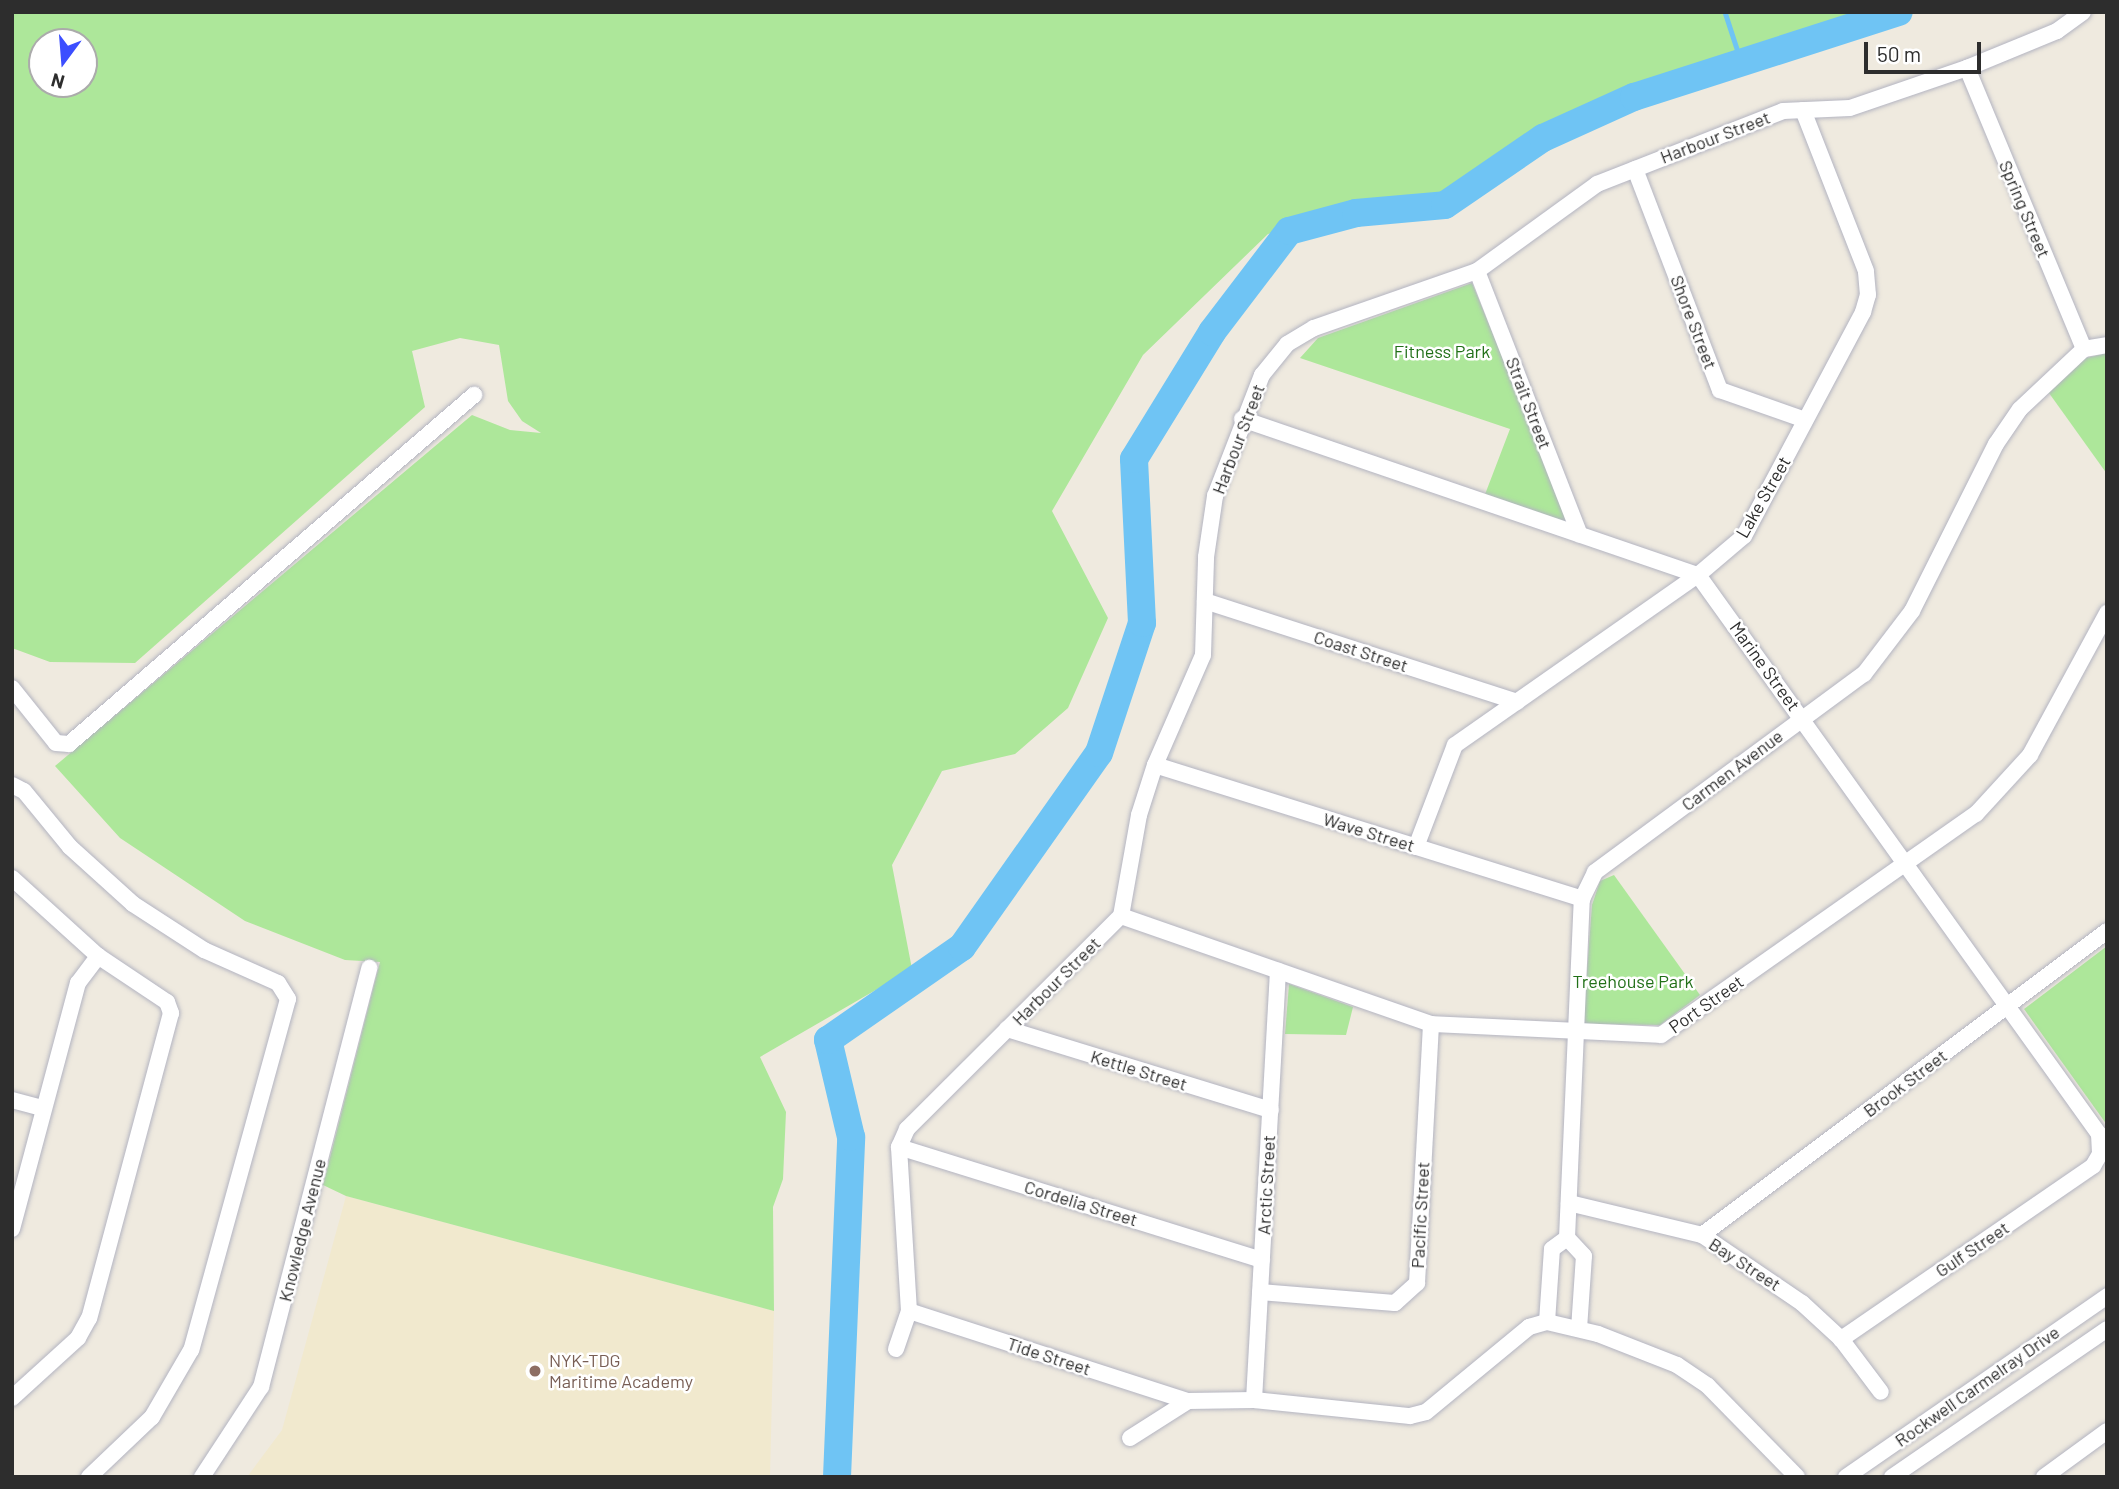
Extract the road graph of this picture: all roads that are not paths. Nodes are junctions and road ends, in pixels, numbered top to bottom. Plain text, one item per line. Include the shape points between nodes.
1 (2083, 12) edge
2 (1967, 68) junction
3 (1803, 110) junction
4 (1635, 169) junction
5 (1477, 271) junction
6 (2107, 345) edge
7 (2084, 349) junction
8 (474, 395) dead end
9 (1242, 419) junction
10 (1805, 420) junction
11 (1580, 535) junction
12 (1698, 575) junction
13 (1205, 601) junction
14 (2107, 613) edge
15 (12, 688) edge
16 (1517, 702) junction
17 (1802, 717) junction
18 (1155, 765) junction
19 (12, 785) edge
20 (1416, 847) junction
21 (1906, 863) junction
22 (15, 887) edge
23 (1582, 899) junction
24 (1121, 916) junction
25 (2107, 931) edge
26 (98, 956) junction
27 (369, 968) dead end
28 (1278, 971) junction
29 (2007, 1006) junction
30 (1431, 1024) junction
31 (1007, 1030) junction
32 (1576, 1032) junction
33 (12, 1100) edge
34 (42, 1108) junction
35 (1270, 1110) junction
36 (899, 1147) junction
37 (2100, 1154) joint
38 (1569, 1203) junction
39 (12, 1229) edge
40 (1702, 1235) junction
41 (1567, 1238) junction
42 (1262, 1260) junction
43 (1260, 1293) junction
44 (2107, 1296) edge
45 (909, 1311) junction
46 (1547, 1322) junction
47 (1579, 1329) junction
48 (2107, 1329) edge
49 (1841, 1339) junction
50 (896, 1349) dead end
51 (1881, 1392) dead end
52 (12, 1398) edge
53 (1254, 1400) junction
54 (1188, 1401) junction
55 (2107, 1431) edge
56 (1130, 1438) dead end
57 (89, 1477) edge
58 (202, 1477) edge
59 (1797, 1477) edge
60 (1846, 1477) edge
61 (1892, 1477) edge
62 (2043, 1477) edge

1 - 2 street, Harbour Street via 2057,30
2 - 3 street, Harbour Street via 1850,108
2 - 7 street, Spring Street
3 - 4 street, Harbour Street via 1783,111
3 - 10 street, Lake Street via 1866,271 1868,295
4 - 5 street, Harbour Street via 1597,184
4 - 10 street, Shore Street via 1720,390
5 - 9 street, Harbour Street via 1314,328 1287,344 1262,375
5 - 11 street, Strait Street
6 - 7 street
7 - 17 street, Carmen Avenue via 2020,409 1996,444 1912,611 1879,655 1864,674
8 - 15 street via 69,744 56,743
9 - 11 street
9 - 13 street, Harbour Street via 1215,496
10 - 12 street, Lake Street via 1744,537
11 - 12 street
12 - 16 street, Lake Street
12 - 17 street, Marine Street
13 - 16 street, Coast Street
13 - 18 street, Harbour Street via 1203,655
14 - 21 street, Port Street via 2030,755 1976,814
16 - 20 street, Lake Street via 1455,745
17 - 21 street, Marine Street
17 - 23 street, Carmen Avenue via 1595,872
18 - 20 street, Wave Street
18 - 24 street, Harbour Street via 1132,841
19 - 57 street via 24,791 70,847 133,904 204,950 278,983 288,999 191,1350 152,1417
20 - 23 street, Wave Street
21 - 29 street, Marine Street
21 - 32 street, Port Street via 1661,1035
22 - 26 street
23 - 32 street, Carmen Avenue
24 - 28 street, Port Street
24 - 31 street, Harbour Street
25 - 29 street, Brook Street
26 - 34 street via 78,983
26 - 52 street via 167,1002 171,1013 89,1318 78,1338
27 - 58 street, Knowledge Avenue via 261,1387
28 - 30 street, Port Street
28 - 35 street, Arctic Street
29 - 37 street, Marine Street via 2099,1134
29 - 40 street, Brook Street
30 - 32 street, Port Street
30 - 43 street, Pacific Street via 1417,1283 1395,1303
31 - 35 street, Kettle Street
31 - 36 street, Harbour Street via 907,1129
32 - 38 street, Carmen Avenue
33 - 34 street
34 - 39 street
35 - 42 street, Arctic Street
36 - 42 street, Cordelia Street
36 - 45 street
37 - 49 street, Gulf Street via 2093,1166
38 - 40 street, Bay Street
38 - 41 street, Carmen Avenue
40 - 49 street, Bay Street via 1802,1303
41 - 46 street, Carmen Avenue via 1552,1250
41 - 47 street via 1584,1256
42 - 43 street, Arctic Street
43 - 53 street, Arctic Street
44 - 60 street, Rockwell Carmelray Drive
45 - 50 street
45 - 54 street, Tide Street
46 - 47 street
46 - 53 street via 1529,1326 1426,1412 1410,1416
47 - 59 street via 1676,1366 1708,1386
48 - 61 street, Rockwell Carmelray Drive
49 - 51 street, Bay Street
53 - 54 street
54 - 56 street
55 - 62 street

